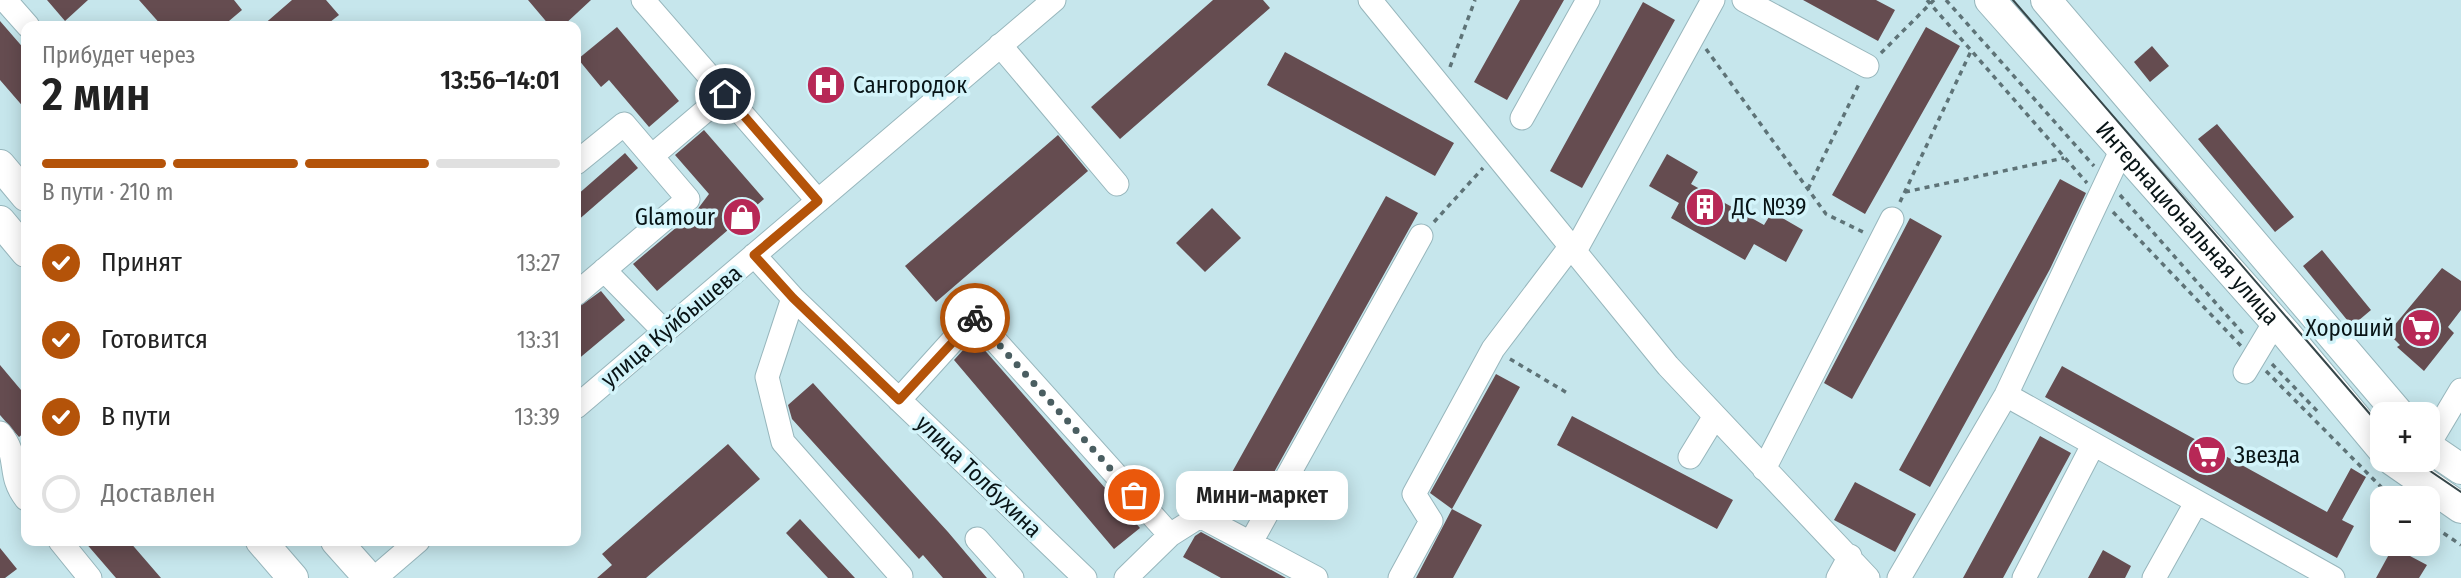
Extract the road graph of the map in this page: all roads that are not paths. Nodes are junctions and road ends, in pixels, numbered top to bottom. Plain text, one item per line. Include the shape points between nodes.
1 (643, 0) edge
2 (1054, 0) edge
3 (1370, 0) edge
4 (1588, 0) edge
5 (1713, 0) edge
6 (1744, 0) edge
7 (1990, 0) edge
8 (2046, 0) edge
9 (3, 1) edge
10 (23, 21) edge
11 (1000, 45) junction
12 (1867, 66) road end
13 (725, 94) junction
14 (1522, 118) dead end
15 (2121, 151) junction
16 (652, 156) junction
17 (581, 159) edge
18 (0, 165) edge
19 (1117, 184) dead end
20 (21, 190) edge
21 (818, 201) junction
22 (1892, 219) road end
23 (0, 220) edge
24 (1421, 236) road end
25 (21, 246) edge
26 (1573, 249) junction
27 (754, 255) junction
28 (604, 270) junction
29 (581, 290) edge
30 (793, 298) junction
31 (2275, 322) junction
32 (664, 331) junction
33 (2252, 360) road end
34 (2461, 390) edge
35 (2006, 396) junction
36 (899, 400) junction
37 (2389, 402) edge
38 (581, 403) edge
39 (1715, 415) junction
40 (2440, 425) edge
41 (0, 433) edge
42 (2370, 435) edge
43 (2093, 445) junction
44 (2440, 455) edge
45 (1690, 457) dead end
46 (1764, 469) junction
47 (2461, 469) edge
48 (2414, 472) edge
49 (21, 493) edge
50 (2196, 503) junction
51 (2461, 508) edge
52 (1170, 535) junction
53 (977, 539) dead end
54 (1251, 542) junction
55 (64, 546) edge
56 (265, 546) edge
57 (340, 546) edge
58 (412, 546) edge
59 (1850, 556) junction
60 (901, 576) dead end
61 (90, 578) edge
62 (293, 578) edge
63 (369, 578) edge
64 (375, 578) edge
65 (1012, 578) edge
66 (1085, 578) edge
67 (1126, 578) edge
68 (1316, 578) edge
69 (1400, 578) edge
70 (1838, 578) edge
71 (1868, 578) edge
72 (1899, 578) edge
73 (2024, 578) edge
74 (2154, 578) edge
75 (2333, 578) edge

1 - 13 street
2 - 11 street, улица Куйбышева
3 - 26 street
4 - 14 street
5 - 26 street
6 - 12 street
7 - 15 main road, Интернациональная улица
8 - 37 main road, Интернациональная улица
9 - 10 street
11 - 19 street
11 - 21 street, улица Куйбышева
13 - 16 street
13 - 21 street
15 - 31 main road, Интернациональная улица
15 - 35 street
16 - 17 street via 624,124
16 - 28 street via 688,198
18 - 20 main road
21 - 27 street, улица Куйбышева
22 - 46 street
23 - 25 main road
24 - 54 street
26 - 39 street via 1668,366
26 - 69 street via 1493,349 1414,494 1431,521
27 - 30 street, улица Толбухина
27 - 32 street, улица Куйбышева
28 - 29 street
28 - 32 street
30 - 36 street, улица Толбухина
30 - 60 street via 767,377 783,442
31 - 33 street
31 - 42 main road, Интернациональная улица
32 - 38 street, улица Куйбышева
34 - 40 street
35 - 43 street
35 - 72 street
36 - 52 street via 974,317
36 - 66 street, улица Толбухина
39 - 45 street
39 - 46 street
41 - 49 street via 11,447 15,485
43 - 50 street
43 - 73 street
44 - 47 main road
46 - 59 street
48 - 51 main road
50 - 74 street
50 - 75 street
52 - 54 street via 1200,516
52 - 67 street
53 - 65 street
54 - 68 street
55 - 61 street
56 - 62 main road
57 - 63 main road
58 - 64 street
59 - 70 street
59 - 71 street

